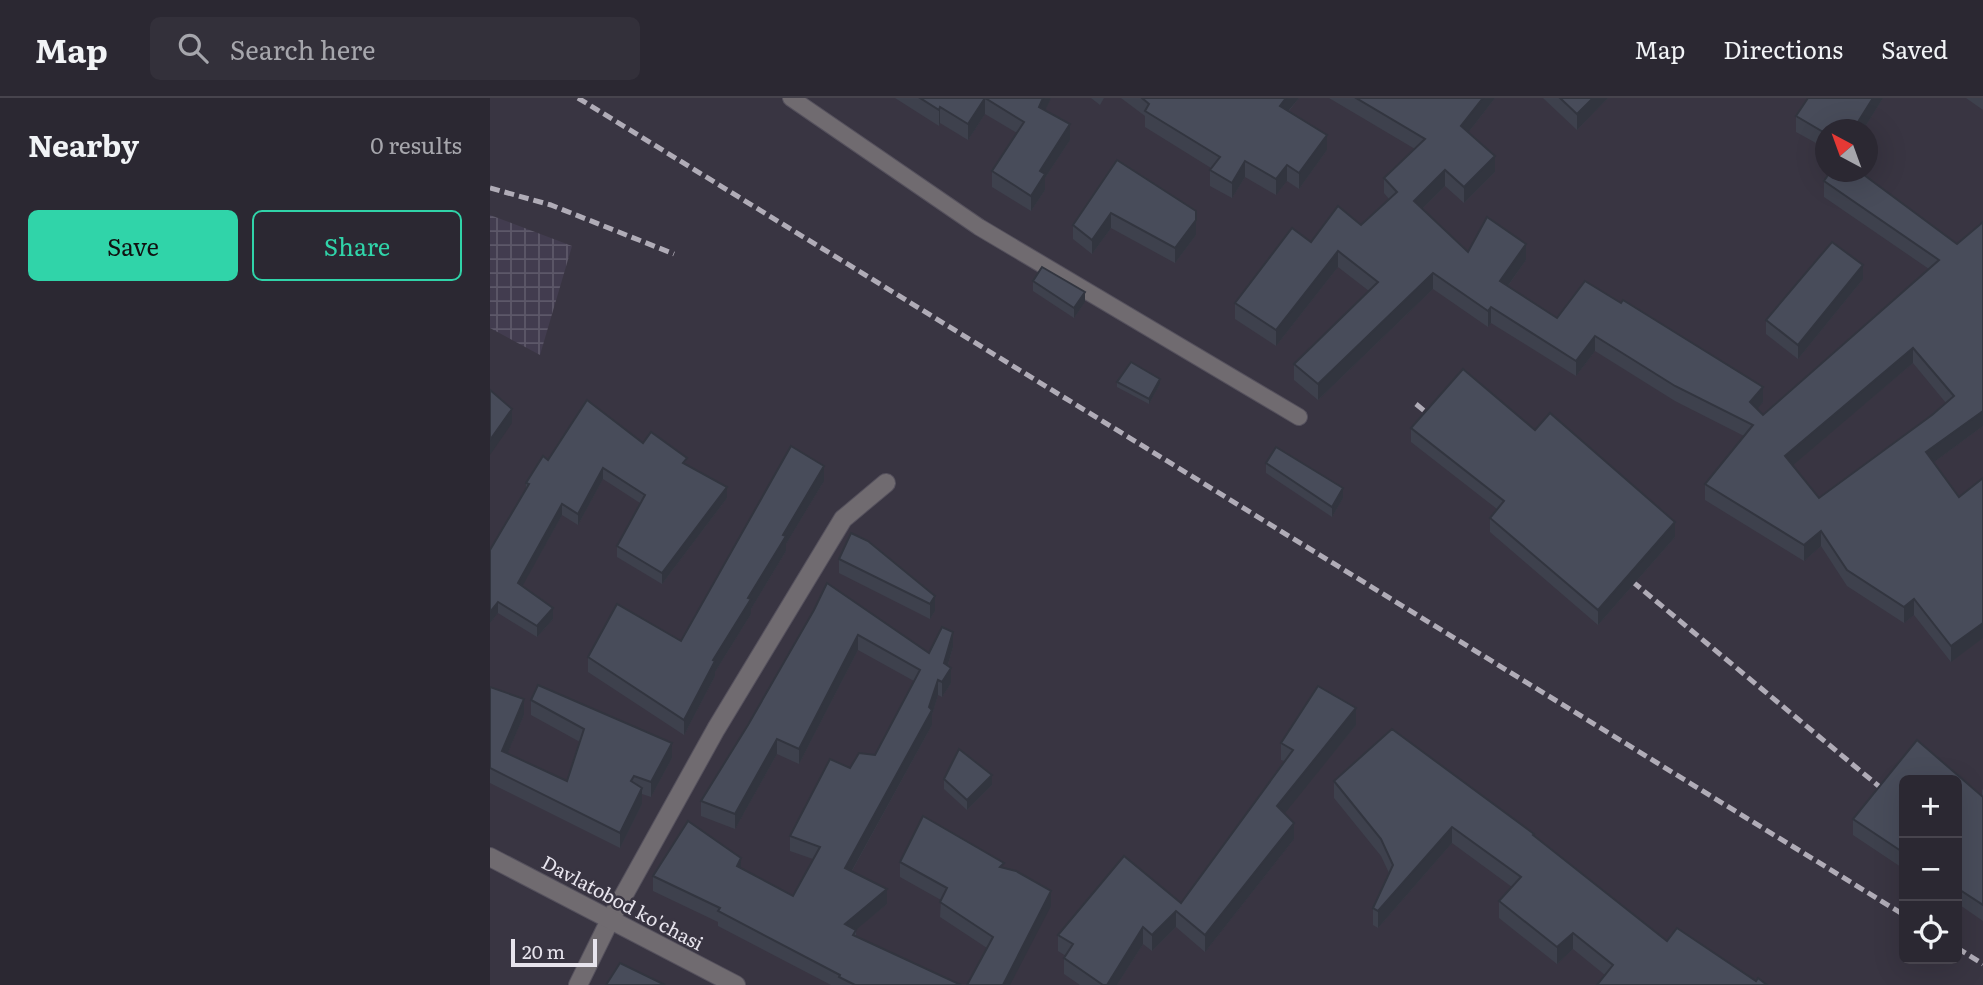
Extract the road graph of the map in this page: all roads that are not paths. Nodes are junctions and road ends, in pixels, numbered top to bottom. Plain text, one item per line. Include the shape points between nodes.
1 (791, 98) edge
2 (1299, 417) dead end
3 (886, 483) dead end
4 (490, 857) edge
5 (610, 920) junction
6 (578, 985) edge
7 (736, 985) edge

1 - 2 lane via 979,227
3 - 5 street via 843,519 716,729
4 - 5 street, Davlatobod ko'chasi
5 - 6 street
5 - 7 street, Davlatobod ko'chasi

